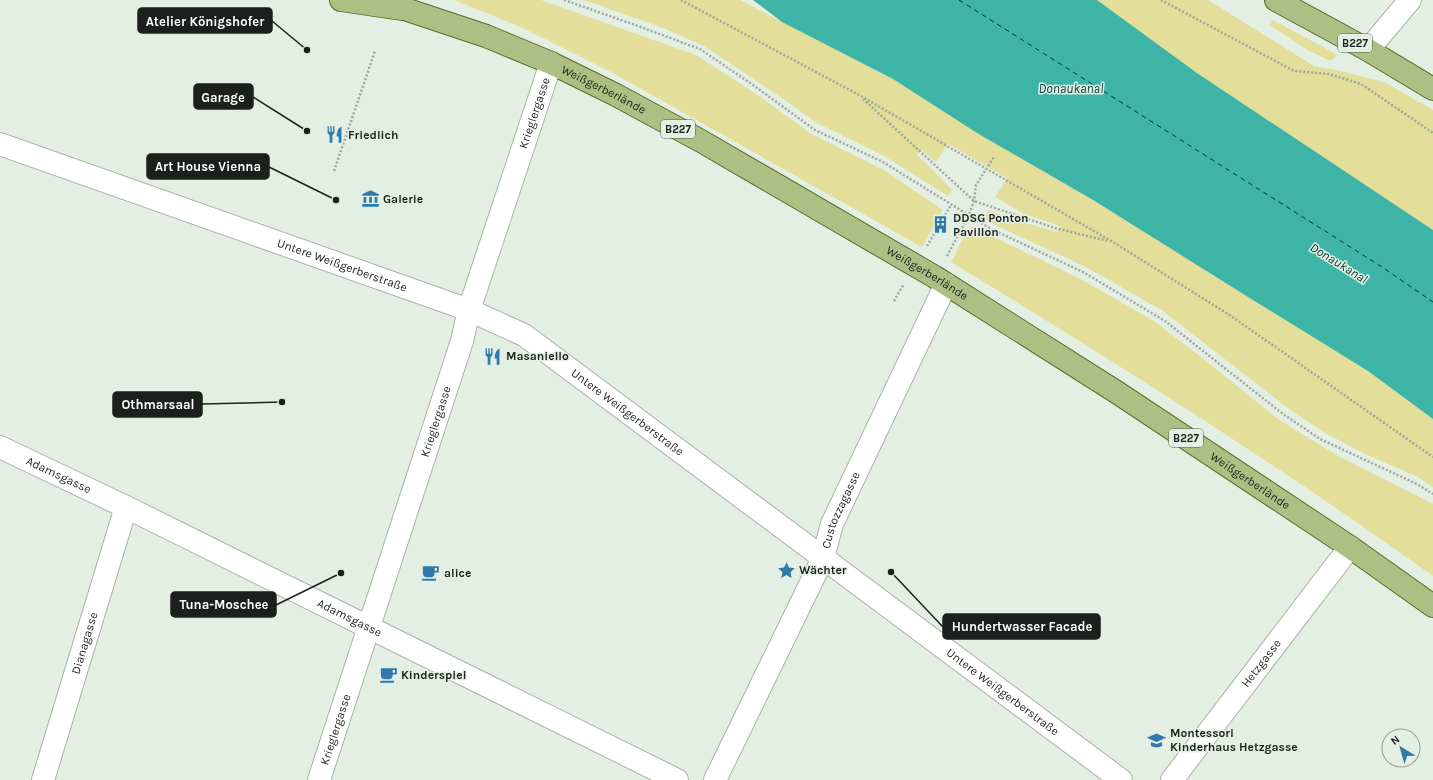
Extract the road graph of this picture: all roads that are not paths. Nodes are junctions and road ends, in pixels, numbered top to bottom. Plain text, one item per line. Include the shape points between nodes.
1 (341, 0) edge
2 (388, 0) edge
3 (1276, 0) edge
4 (1410, 0) edge
5 (408, 10) junction
6 (1368, 50) junction
7 (551, 63) junction
8 (1433, 89) edge
9 (0, 144) edge
10 (941, 281) junction
11 (469, 310) junction
12 (0, 447) edge
13 (126, 507) junction
14 (1350, 547) junction
15 (823, 558) junction
16 (1433, 606) edge
17 (369, 627) junction
18 (43, 780) edge
19 (320, 780) edge
20 (677, 780) edge
21 (715, 780) edge
22 (1121, 780) edge
23 (1172, 780) edge

1 - 5 main road, B227
2 - 5 main road, Weißgerberlände / B227
3 - 6 main road, B227
4 - 6 street
5 - 7 main road, Weißgerberlände / B227 via 486,36
6 - 8 main road, B227
7 - 10 main road, Weißgerberlände / B227 via 701,141
7 - 11 street, Krieglergasse
9 - 11 street, Untere Weißgerberstraße
10 - 14 main road, Weißgerberlände / B227 via 1118,393
10 - 15 street, Custozzagasse via 832,524
11 - 15 street, Untere Weißgerberstraße via 524,335
11 - 17 street, Krieglergasse via 462,341
12 - 13 street, Adamsgasse
13 - 17 street, Adamsgasse
13 - 18 street, Dianagasse
14 - 16 main road, Weißgerberlände / B227
14 - 23 street, Hetzgasse
15 - 21 street, Custozzagasse
15 - 22 street, Untere Weißgerberstraße
17 - 19 street, Krieglergasse
17 - 20 street, Adamsgasse

